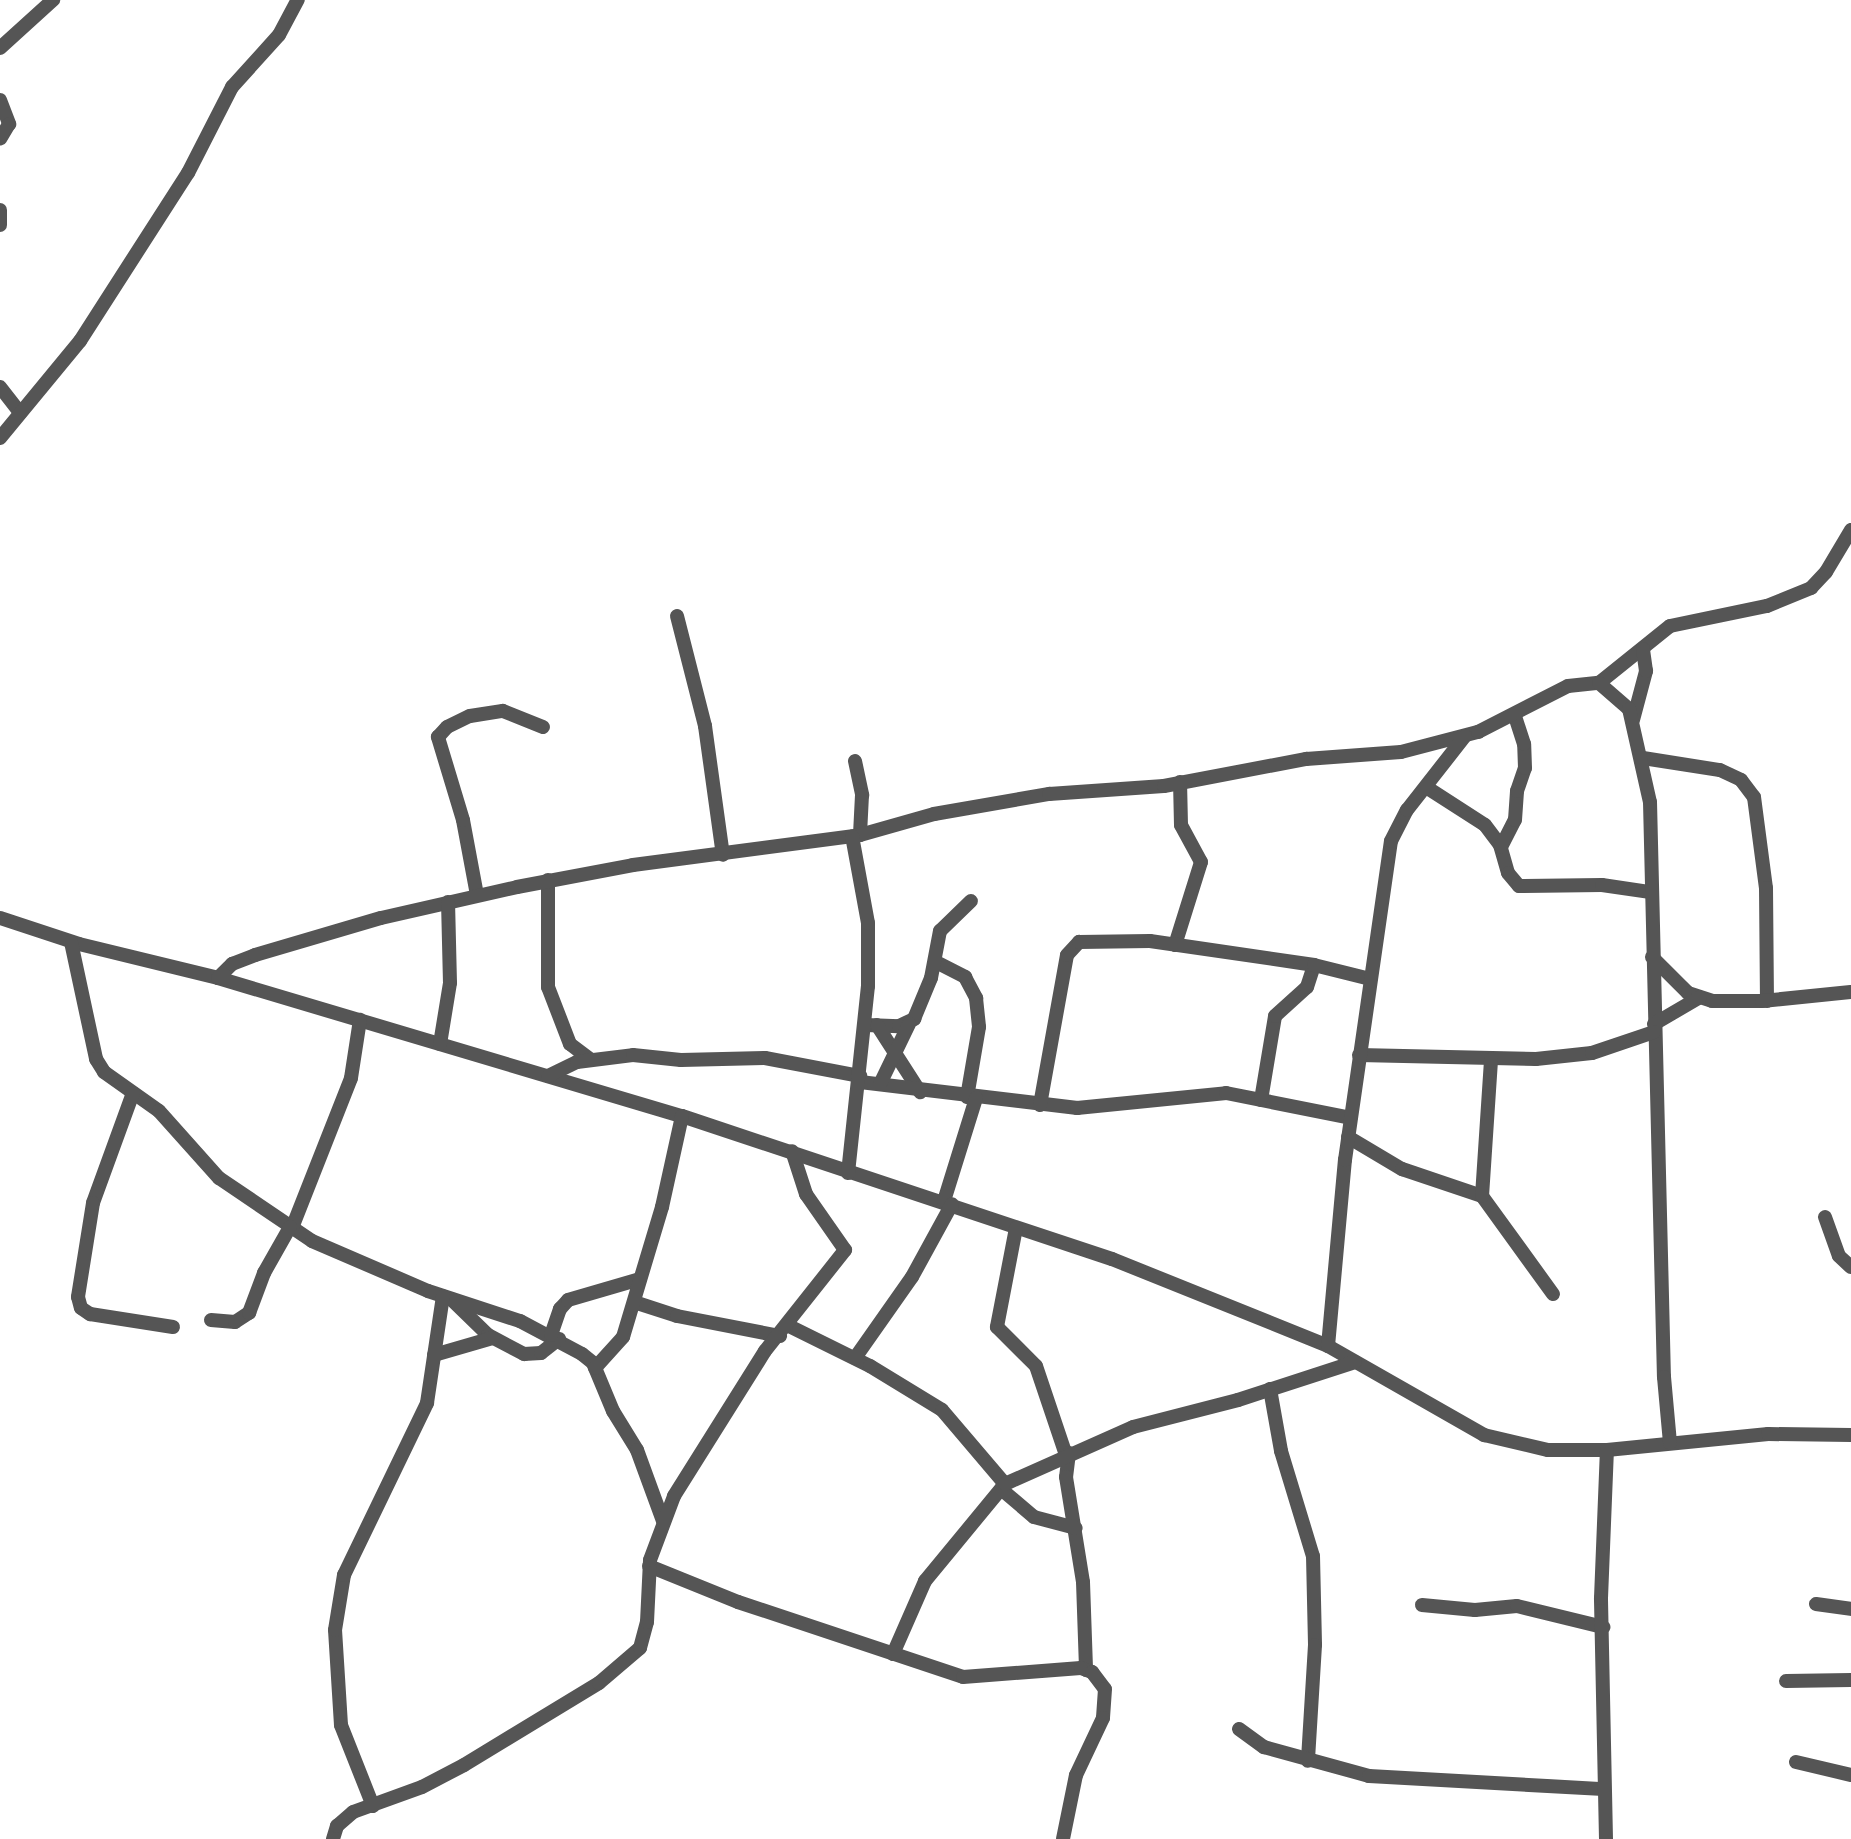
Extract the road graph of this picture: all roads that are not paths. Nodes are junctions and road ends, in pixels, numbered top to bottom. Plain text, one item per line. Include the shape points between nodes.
1 (53, 0) edge
2 (298, 0) edge
3 (0, 48) edge
4 (0, 100) edge
5 (0, 139) edge
6 (0, 210) edge
7 (0, 225) edge
8 (0, 387) edge
9 (20, 413) junction
10 (0, 438) edge
11 (1851, 530) edge
12 (677, 616) dead end
13 (1643, 649) junction
14 (1599, 683) junction
15 (1515, 716) junction
16 (1633, 720) junction
17 (543, 727) dead end
18 (1465, 736) junction
19 (1643, 758) junction
20 (855, 761) dead end
21 (1180, 782) junction
22 (1426, 787) junction
23 (856, 835) junction
24 (1501, 847) junction
25 (723, 855) junction
26 (548, 880) junction
27 (1650, 892) junction
28 (477, 895) junction
29 (971, 901) dead end
30 (448, 902) junction
31 (0, 918) edge
32 (71, 942) junction
33 (1175, 945) junction
34 (1652, 957) junction
35 (936, 962) junction
36 (1314, 965) junction
37 (218, 978) junction
38 (1370, 979) junction
39 (1851, 992) edge
40 (1700, 997) junction
41 (1767, 1001) junction
42 (360, 1020) junction
43 (909, 1024) junction
44 (871, 1025) junction
45 (1654, 1028) junction
46 (440, 1044) junction
47 (1359, 1055) junction
48 (895, 1056) junction
49 (590, 1059) junction
50 (1491, 1059) junction
51 (548, 1076) junction
52 (860, 1079) junction
53 (880, 1084) junction
54 (920, 1092) junction
55 (133, 1093) junction
56 (972, 1097) junction
57 (1261, 1100) junction
58 (1040, 1105) junction
59 (682, 1116) junction
60 (1351, 1118) junction
61 (1348, 1137) junction
62 (792, 1152) junction
63 (848, 1173) junction
64 (1482, 1196) junction
65 (948, 1202) junction
66 (1825, 1217) dead end
67 (291, 1227) junction
68 (1016, 1228) junction
69 (1851, 1267) edge
70 (640, 1279) junction
71 (1553, 1294) dead end
72 (446, 1297) junction
73 (634, 1302) junction
74 (211, 1320) dead end
75 (173, 1327) dead end
76 (784, 1330) junction
77 (555, 1337) junction
78 (493, 1338) junction
79 (1328, 1346) junction
80 (434, 1355) junction
81 (855, 1358) junction
82 (1355, 1362) junction
83 (595, 1368) junction
84 (1270, 1389) junction
85 (1851, 1435) edge
86 (1670, 1443) junction
87 (1607, 1450) junction
88 (1068, 1454) junction
89 (1003, 1487) junction
90 (663, 1521) junction
91 (1076, 1528) junction
92 (649, 1566) junction
93 (1816, 1604) dead end
94 (1422, 1605) dead end
95 (1851, 1609) edge
96 (1603, 1627) junction
97 (893, 1654) junction
98 (1086, 1670) junction
99 (1851, 1680) edge
100 (1786, 1681) dead end
101 (1240, 1729) dead end
102 (1308, 1761) junction
103 (1796, 1762) dead end
104 (1851, 1775) edge
105 (1604, 1789) junction
106 (373, 1806) junction
107 (335, 1834) edge
108 (1605, 1834) edge
109 (319, 1839) edge
110 (1063, 1839) edge
111 (1618, 1839) edge

1 - 3 street
2 - 9 street via 279,35 232,87 188,173 88,329
4 - 5 street via 9,124
6 - 7 street
8 - 9 street
9 - 10 street
11 - 13 street via 1811,588 1767,607 1670,626
12 - 25 street via 705,726
13 - 14 street
13 - 16 street via 1646,671
14 - 15 street via 1568,686
14 - 16 street via 1615,692
15 - 18 street
15 - 24 street via 1524,744 1525,768 1517,791 1515,820
16 - 19 street
17 - 28 street via 503,711 470,716 438,737 463,820
18 - 21 street via 1401,752 1306,759
18 - 22 street
19 - 27 street via 1650,802
19 - 41 street via 1720,769 1741,780 1754,797 1766,888
20 - 23 street via 862,795
21 - 23 street via 1049,794 933,814
21 - 33 street via 1181,825 1201,862
22 - 24 street via 1485,825
22 - 38 street via 1391,841
23 - 25 street
23 - 44 street via 869,923
24 - 27 street via 1507,873 1519,886 1602,885
25 - 26 street
26 - 28 street
26 - 49 street via 548,987 570,1044
27 - 34 street
28 - 30 street
29 - 35 street via 940,931
30 - 37 street via 255,955 232,964
30 - 46 street via 450,983
31 - 32 street
32 - 37 street
32 - 55 street via 96,1059 104,1072
33 - 36 street
33 - 58 street via 1102,939 1071,947
34 - 40 street via 1670,979
34 - 45 street
35 - 43 street
35 - 56 street via 965,977 976,998 979,1027
36 - 38 street
36 - 57 street via 1307,987 1275,1016
37 - 42 street
38 - 47 street
39 - 41 street
40 - 41 street
40 - 45 street
42 - 46 street
42 - 67 street via 351,1078
43 - 44 street
43 - 48 street
44 - 48 street
44 - 52 street
45 - 50 street via 1592,1053
45 - 86 street
46 - 51 street
47 - 50 street
47 - 60 street
48 - 53 street
48 - 54 street
49 - 51 street
49 - 52 street via 634,1055 681,1060 765,1058
50 - 64 street
51 - 59 street
52 - 53 street
52 - 63 street
53 - 54 street
54 - 56 street
55 - 67 street via 159,1111 219,1178
55 - 75 street via 93,1203 78,1297 81,1308 98,1317 125,1317
56 - 58 street
56 - 65 street
57 - 58 street via 1226,1093 1077,1108
57 - 60 street
59 - 62 street
59 - 70 street via 663,1207
60 - 61 street
61 - 64 street via 1402,1169
61 - 79 street
62 - 63 street
62 - 76 street via 806,1194 845,1250
63 - 65 street
64 - 71 street
65 - 68 street
65 - 81 street via 912,1277
66 - 69 street via 1839,1256
67 - 72 street
67 - 74 street via 264,1273 249,1313 235,1322
68 - 79 street via 1112,1259
68 - 88 street via 997,1327 1036,1366
70 - 73 street
70 - 77 street via 568,1300 560,1309
72 - 77 street
72 - 78 street
72 - 80 street
73 - 76 street via 677,1316
73 - 83 street via 623,1337
76 - 81 street
76 - 90 street via 688,1474
77 - 78 street via 535,1355
77 - 83 street
78 - 80 street
79 - 82 street
80 - 106 street via 421,1419 344,1574 335,1630 341,1725
81 - 89 street via 942,1410
82 - 84 street
82 - 87 street via 1484,1435 1548,1450
83 - 90 street via 637,1450
84 - 88 street via 1133,1427
84 - 102 street via 1281,1451 1313,1556 1315,1622
85 - 86 street via 1768,1434
86 - 87 street
87 - 96 street
88 - 89 street
88 - 91 street via 1066,1477
89 - 91 street via 1034,1517
89 - 97 street via 925,1581
90 - 92 street
91 - 98 street
92 - 97 street
92 - 106 street via 647,1622 634,1658 464,1765
93 - 95 street
94 - 96 street via 1475,1610 1517,1606
96 - 105 street
97 - 98 street via 963,1677
98 - 110 street via 1105,1689 1103,1718 1076,1774
99 - 100 street
101 - 102 street via 1264,1747
102 - 105 street via 1369,1776 1435,1783 1538,1783
103 - 104 street
105 - 108 street
106 - 107 street via 353,1812
107 - 109 street
108 - 111 street

